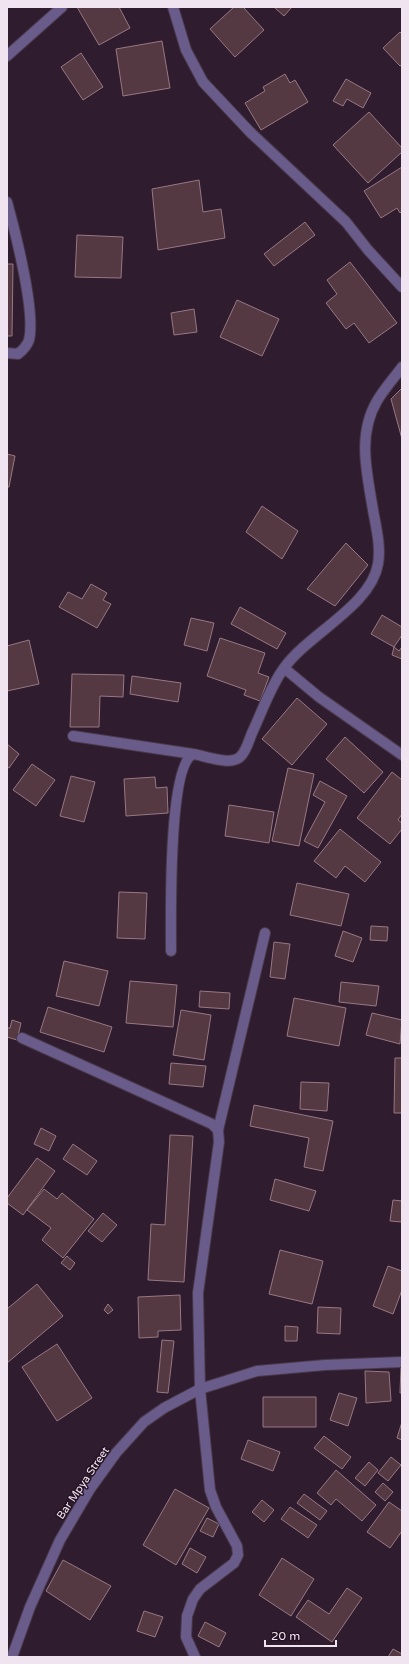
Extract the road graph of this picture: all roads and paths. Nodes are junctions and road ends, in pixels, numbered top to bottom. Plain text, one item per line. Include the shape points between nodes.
1 (62, 7) edge
2 (173, 7) edge
3 (7, 56) edge
4 (7, 202) edge
5 (402, 287) edge
6 (7, 353) edge
7 (402, 367) edge
8 (284, 668) junction
9 (73, 736) dead end
10 (194, 754) junction
11 (402, 755) edge
12 (265, 933) dead end
13 (171, 951) dead end
14 (22, 1038) dead end
15 (218, 1130) junction
16 (402, 1362) edge
17 (200, 1389) junction
18 (12, 1657) edge
19 (196, 1657) edge

1 - 3 street
2 - 5 street via 186,50 203,82 250,132 346,222
4 - 6 street via 17,237 30,313 29,339 25,348 18,354
7 - 8 street via 377,401 368,421 364,440 379,546 378,565 370,583 356,602 302,647
8 - 10 street via 242,756 231,761
8 - 11 street via 319,697
9 - 10 street
10 - 13 street via 187,760 176,798
12 - 15 street
14 - 15 street via 212,1124
15 - 17 street via 219,1142 198,1294
16 - 17 street, Bar Mpya Street via 257,1371
17 - 18 street, Bar Mpya Street via 144,1422 116,1453 90,1489 60,1540 30,1607
17 - 19 street via 210,1490 237,1546 238,1555 234,1562 200,1589 193,1599 186,1637

